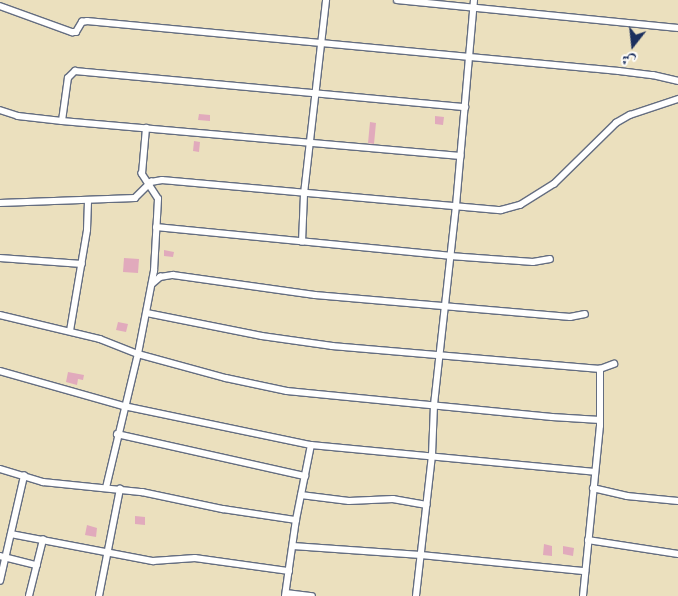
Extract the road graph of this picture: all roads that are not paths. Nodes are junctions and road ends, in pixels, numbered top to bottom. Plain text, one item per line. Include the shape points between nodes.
1 (326, 0) edge
2 (397, 0) edge
3 (473, 3) edge
4 (0, 6) edge
5 (678, 28) edge
6 (322, 42) junction
7 (470, 57) junction
8 (678, 81) edge
9 (316, 92) junction
10 (678, 99) edge
11 (465, 107) junction
12 (0, 110) edge
13 (62, 121) junction
14 (146, 128) junction
15 (310, 141) junction
16 (460, 156) junction
17 (148, 185) junction
18 (304, 194) junction
19 (88, 201) junction
20 (0, 203) edge
21 (456, 206) junction
22 (156, 227) junction
23 (302, 242) junction
24 (450, 256) junction
25 (0, 258) edge
26 (550, 259) dead end
27 (82, 264) junction
28 (152, 284) junction
29 (444, 306) junction
30 (147, 313) junction
31 (585, 314) dead end
32 (0, 315) edge
33 (70, 332) junction
34 (138, 354) junction
35 (439, 355) junction
36 (614, 364) dead end
37 (600, 369) junction
38 (0, 371) edge
39 (434, 405) junction
40 (124, 406) junction
41 (600, 420) junction
42 (118, 434) junction
43 (311, 445) junction
44 (432, 455) junction
45 (0, 470) edge
46 (595, 472) junction
47 (24, 476) junction
48 (305, 476) junction
49 (106, 488) junction
50 (593, 488) junction
51 (120, 490) junction
52 (301, 496) junction
53 (678, 501) edge
54 (426, 505) junction
55 (296, 520) junction
56 (11, 534) junction
57 (43, 540) junction
58 (588, 540) junction
59 (293, 546) junction
60 (107, 553) junction
61 (678, 554) edge
62 (420, 555) junction
63 (3, 557) edge
64 (37, 565) junction
65 (289, 571) junction
66 (586, 571) junction
67 (0, 581) edge
68 (286, 595) edge
69 (29, 596) edge
70 (99, 596) edge
71 (312, 596) edge
72 (416, 596) edge
73 (584, 596) edge

1 - 6 street
2 - 3 street
3 - 5 street
3 - 7 street
4 - 6 street via 72,32 87,21
6 - 7 street
6 - 9 street
7 - 8 street via 619,71
7 - 11 street
9 - 11 street
9 - 13 street via 75,71 68,78
9 - 15 street
10 - 21 street via 630,114 616,123 554,184 520,205 501,210
11 - 16 street
12 - 13 street via 18,116
13 - 14 street
14 - 15 street
14 - 17 street via 142,174
15 - 16 street
15 - 18 street
16 - 21 street
17 - 18 street via 162,180
17 - 19 street via 135,198
17 - 22 street via 158,199
18 - 21 street
18 - 23 street
19 - 20 street
19 - 27 street
21 - 24 street
22 - 23 street
22 - 28 street
23 - 24 street
24 - 26 street via 534,262
24 - 29 street
25 - 27 street
27 - 33 street
28 - 29 street via 166,275 183,276 315,295
28 - 30 street
29 - 31 street via 570,317
29 - 35 street
30 - 34 street
30 - 35 street via 262,336
32 - 33 street
33 - 34 street via 100,339
34 - 39 street via 287,391
34 - 40 street
35 - 37 street
35 - 39 street
36 - 37 street
37 - 41 street
38 - 40 street
39 - 41 street
39 - 44 street
40 - 42 street
40 - 43 street
41 - 46 street
42 - 48 street
42 - 49 street
43 - 44 street
43 - 48 street
44 - 46 street
44 - 54 street
45 - 47 street
46 - 50 street
47 - 49 street via 54,484
47 - 56 street
48 - 52 street
49 - 51 street
50 - 53 street via 627,496
50 - 58 street
51 - 55 street
51 - 60 street
52 - 54 street via 393,499
52 - 55 street
54 - 62 street
55 - 59 street
56 - 57 street
56 - 63 street
57 - 60 street
57 - 64 street
58 - 61 street
58 - 66 street
59 - 62 street
59 - 65 street
60 - 65 street via 162,562 195,558
60 - 70 street
62 - 66 street
62 - 72 street
63 - 64 street
63 - 67 street
64 - 69 street
65 - 68 street
66 - 73 street
68 - 71 street

